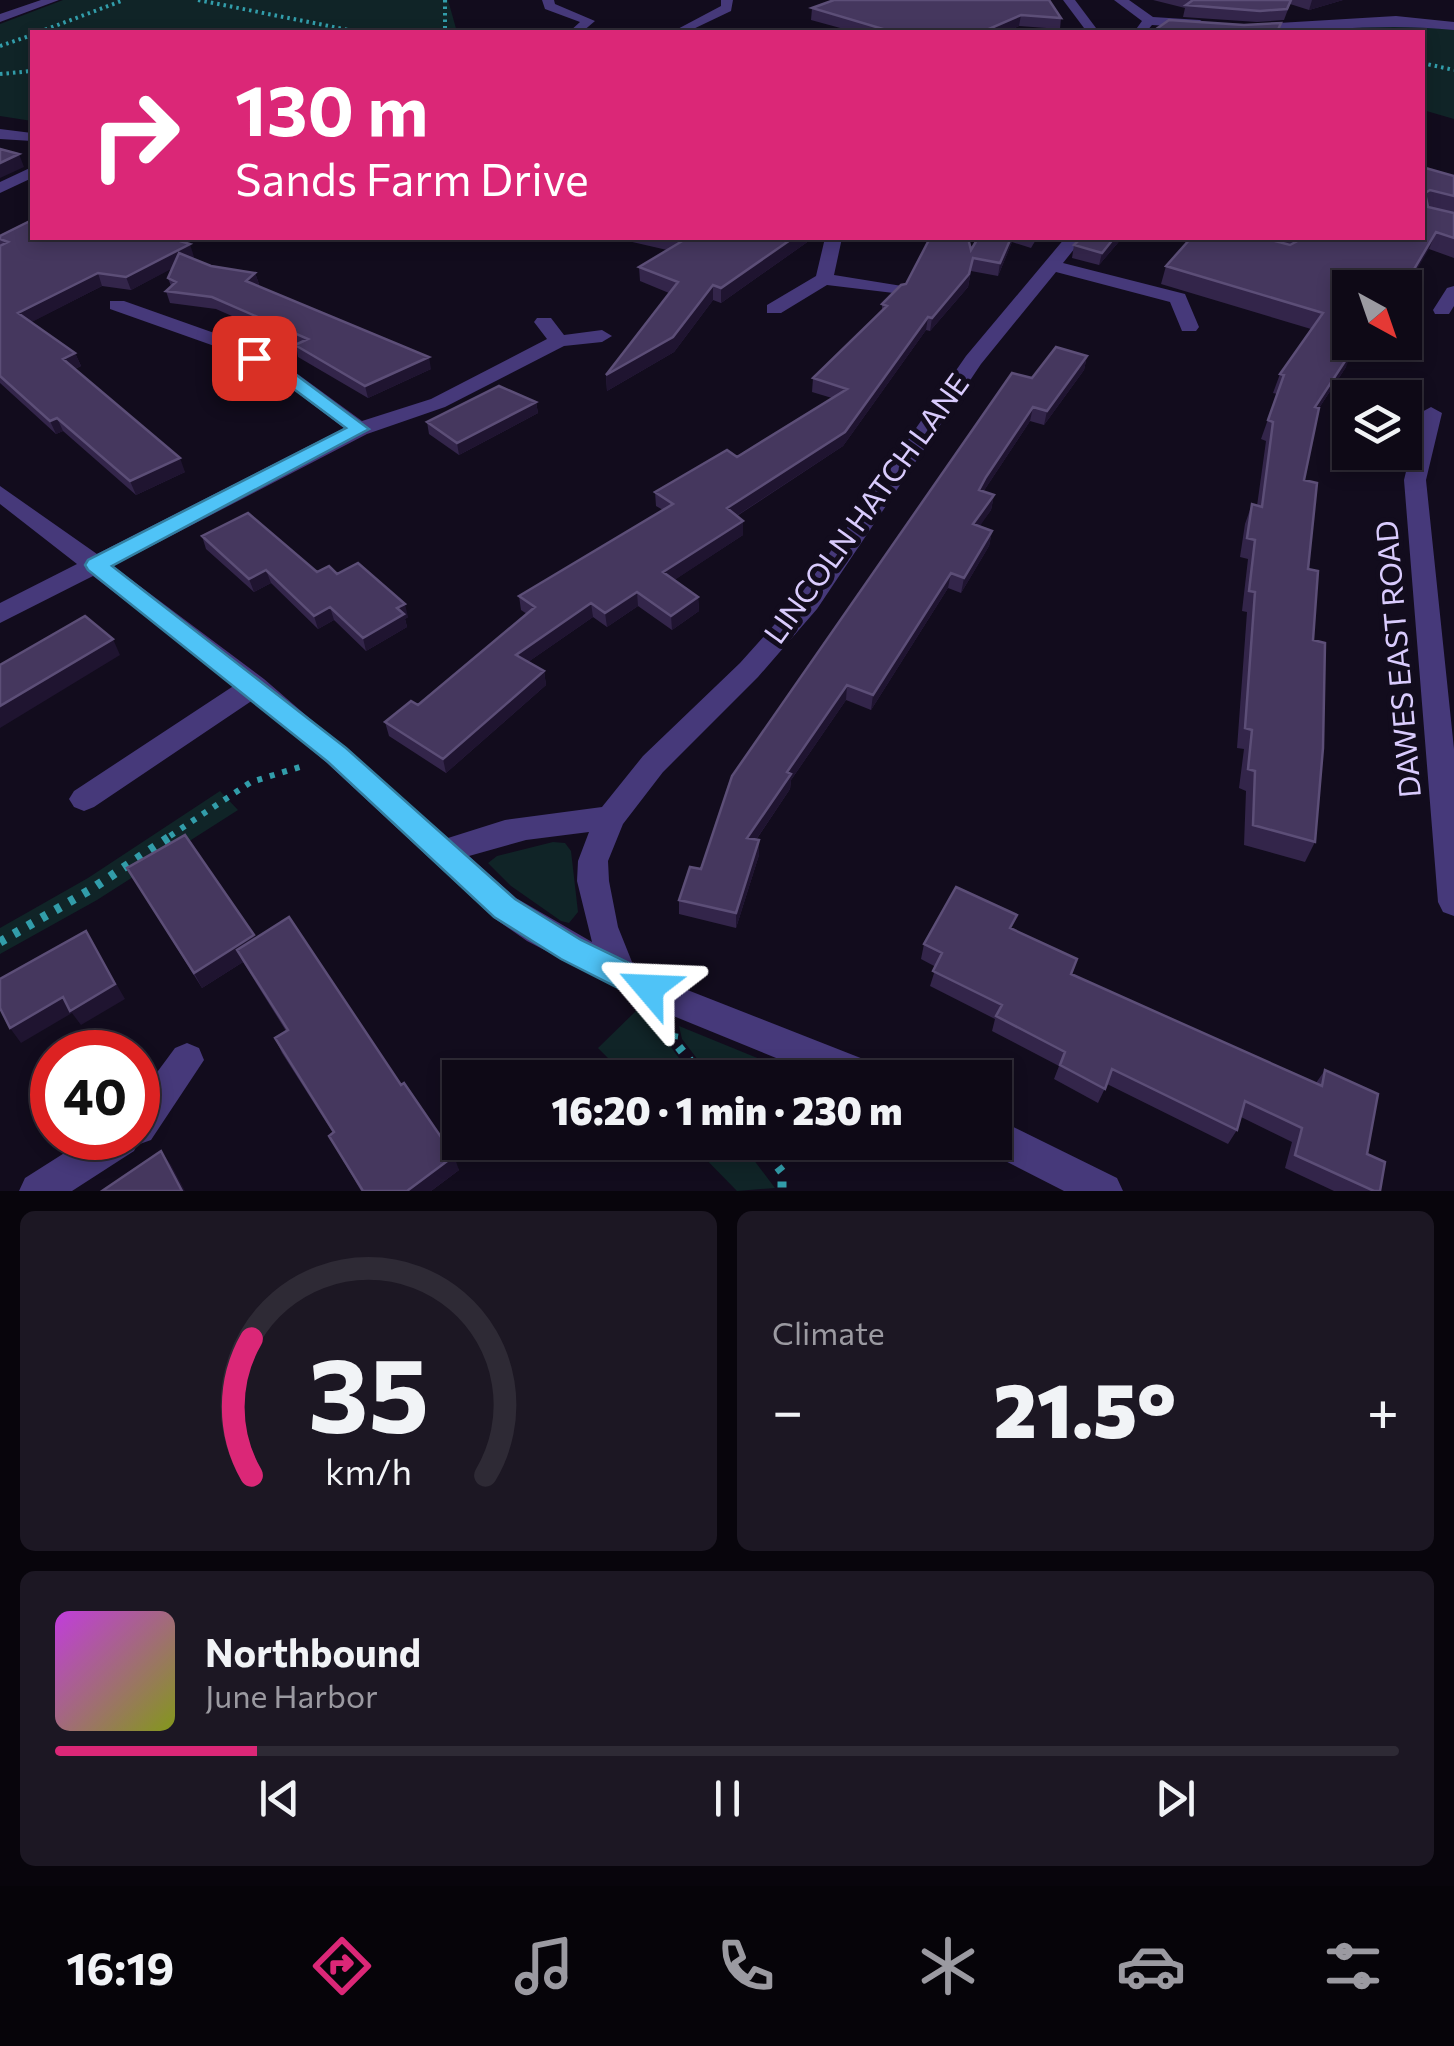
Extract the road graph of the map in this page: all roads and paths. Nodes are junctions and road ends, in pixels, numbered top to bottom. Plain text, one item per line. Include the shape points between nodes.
1 (53, 0) edge
2 (124, 0) edge
3 (198, 0) edge
4 (445, 0) edge
5 (548, 0) edge
6 (728, 0) edge
7 (1069, 0) edge
8 (1120, 0) edge
9 (0, 18) edge
10 (1454, 26) edge
11 (1145, 27) edge
12 (44, 30) edge
13 (349, 30) edge
14 (445, 30) edge
15 (578, 30) edge
16 (683, 30) edge
17 (1092, 30) edge
18 (30, 36) edge
19 (0, 46) edge
20 (1425, 63) edge
21 (1454, 70) edge
22 (30, 72) edge
23 (0, 74) edge
24 (0, 134) edge
25 (30, 137) edge
26 (30, 173) edge
27 (0, 188) edge
28 (833, 240) edge
29 (1072, 240) edge
30 (1051, 266) junction
31 (824, 279) junction
32 (895, 290) edge
33 (1454, 292) edge
34 (116, 305) dead end
35 (774, 309) dead end
36 (1442, 310) dead end
37 (544, 322) dead end
38 (1188, 327) dead end
39 (602, 336) dead end
40 (560, 341) junction
41 (1432, 413) dead end
42 (359, 429) junction
43 (0, 493) edge
44 (96, 565) junction
45 (0, 614) edge
46 (254, 686) junction
47 (337, 755) junction
48 (84, 798) dead end
49 (610, 818) junction
50 (444, 853) junction
51 (1454, 902) edge
52 (0, 942) edge
53 (620, 973) junction
54 (188, 1060) dead end
55 (823, 1060) edge
56 (160, 1098) edge
57 (1012, 1145) edge
58 (87, 1160) edge
59 (772, 1160) edge
60 (38, 1191) edge
61 (782, 1191) edge
62 (1104, 1191) edge

1 - 9 street
2 - 12 path
3 - 13 path
4 - 14 path
5 - 15 street via 548,6 589,21
6 - 16 street via 720,15
7 - 17 street
8 - 11 street
10 - 11 street via 1396,20 1257,30 1204,18
18 - 19 path
20 - 21 path
22 - 23 path
24 - 25 street
26 - 27 street
28 - 31 street
29 - 30 street, LINCOLN HATCH LANE
30 - 38 street via 1178,298
30 - 49 street, LINCOLN HATCH LANE via 973,360 808,603
31 - 32 street
31 - 35 street
33 - 36 street
34 - 42 street via 228,344 281,372
37 - 40 street
39 - 40 street
40 - 42 street via 451,397
41 - 51 street, DAWES EAST ROAD via 1414,480
42 - 44 street
43 - 44 street
44 - 45 street
44 - 46 street
46 - 47 street
46 - 48 street
47 - 50 street
47 - 52 path via 250,782
49 - 50 street via 506,831
49 - 53 street, LINCOLN HATCH LANE via 593,861 593,881
50 - 53 street via 504,908
53 - 55 street
54 - 56 street
57 - 62 street
58 - 60 street
59 - 61 path via 782,1172

